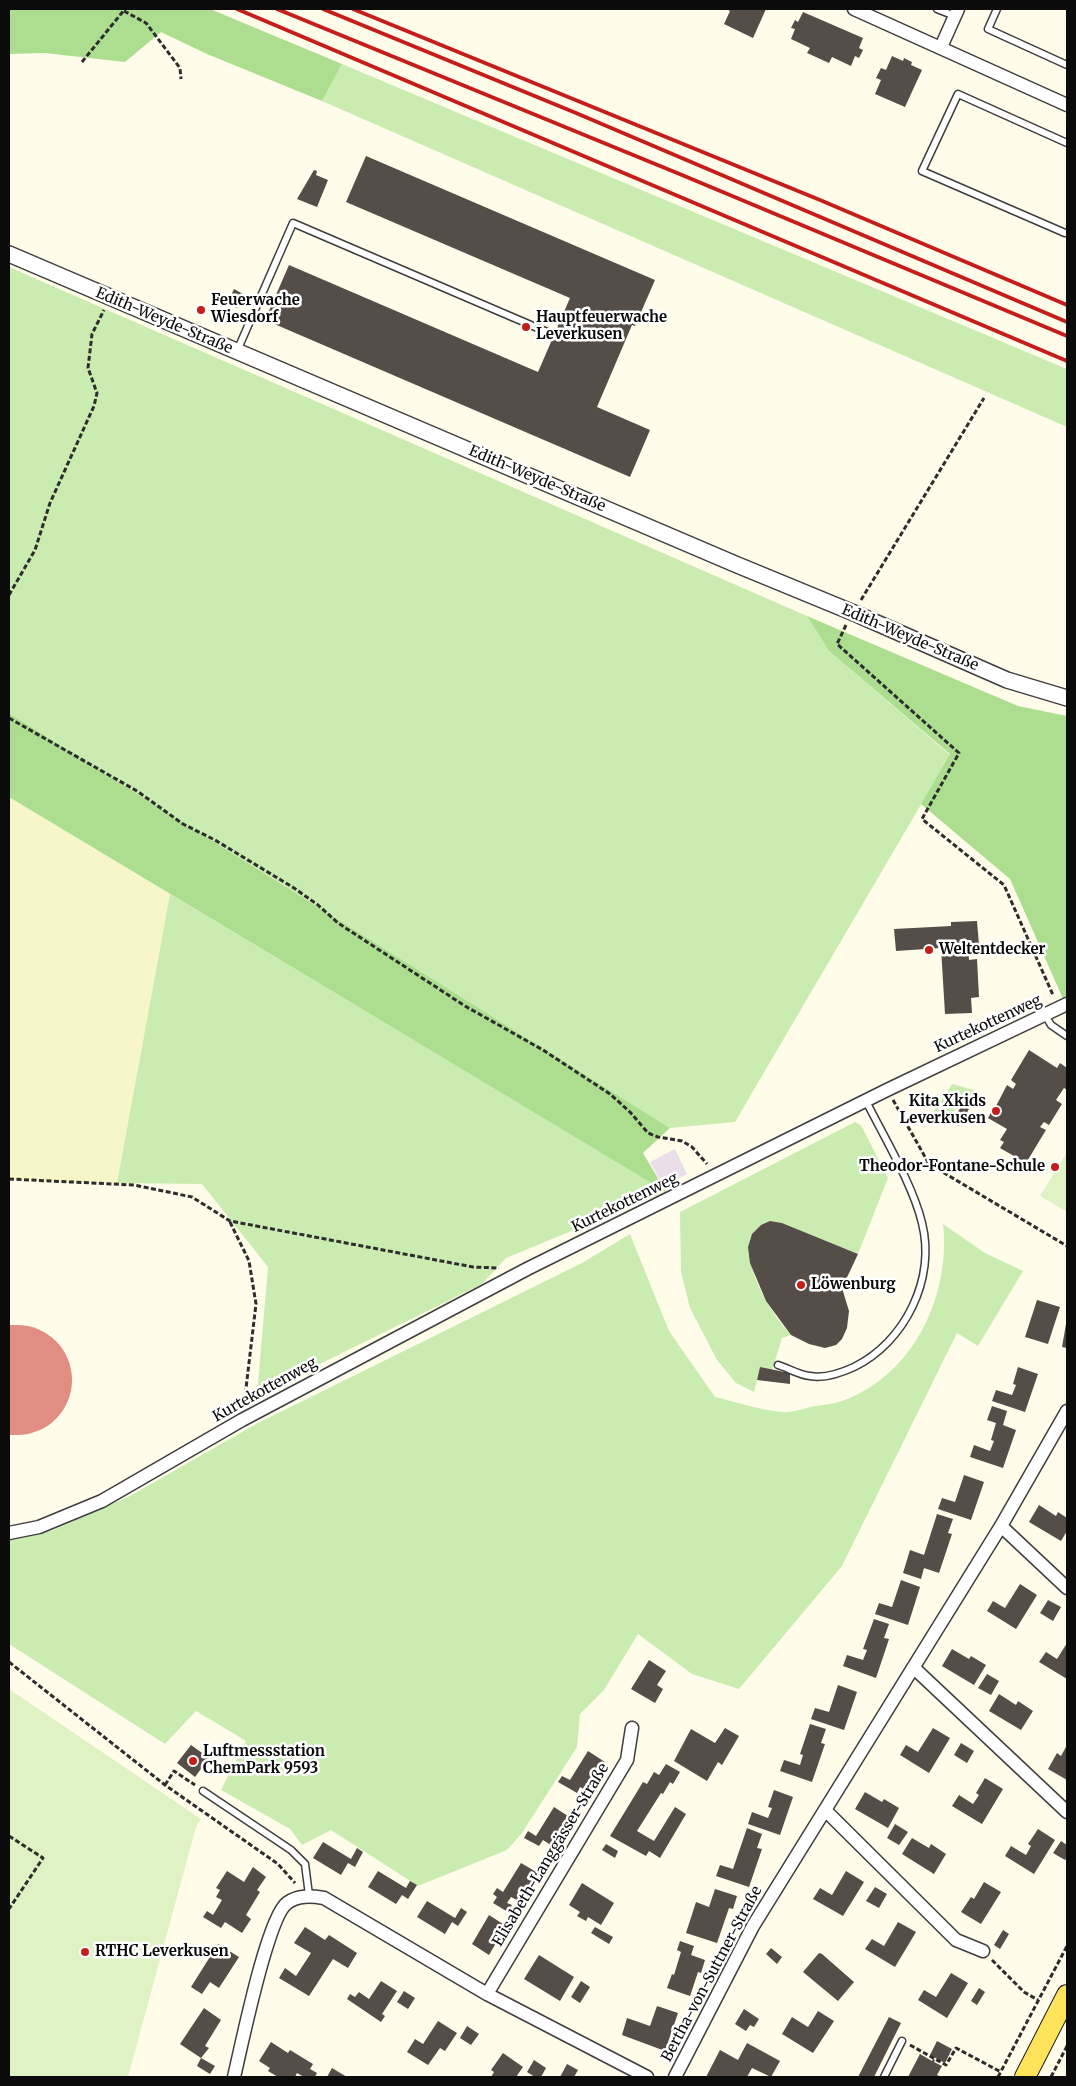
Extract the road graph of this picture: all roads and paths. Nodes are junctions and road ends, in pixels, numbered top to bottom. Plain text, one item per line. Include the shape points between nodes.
1 (854, 9) edge
2 (938, 9) edge
3 (997, 9) edge
4 (125, 10) edge
5 (957, 13) edge
6 (941, 47) junction
7 (82, 62) dead end
8 (1067, 65) edge
9 (181, 79) dead end
10 (1067, 104) edge
11 (1067, 143) edge
12 (1067, 232) edge
13 (9, 254) edge
14 (106, 305) dead end
15 (547, 332) dead end
16 (237, 352) junction
17 (984, 398) dead end
18 (9, 595) edge
19 (854, 613) junction
20 (1067, 698) edge
21 (9, 718) edge
22 (1063, 1006) edge
23 (1045, 1015) junction
24 (1067, 1036) edge
25 (887, 1090) junction
26 (866, 1102) junction
27 (717, 1176) junction
28 (9, 1179) edge
29 (230, 1221) junction
30 (1067, 1246) edge
31 (500, 1268) dead end
32 (778, 1365) dead end
33 (1067, 1411) edge
34 (242, 1420) junction
35 (1001, 1526) junction
36 (9, 1533) edge
37 (1067, 1588) edge
38 (9, 1662) edge
39 (914, 1668) junction
40 (632, 1728) dead end
41 (164, 1785) junction
42 (203, 1791) joint
43 (825, 1810) junction
44 (1067, 1812) edge
45 (9, 1836) edge
46 (306, 1896) junction
47 (9, 1910) edge
48 (1067, 1946) edge
49 (983, 1951) joint
50 (487, 1994) junction
51 (1067, 1995) edge
52 (1038, 2000) junction
53 (902, 2041) joint
54 (1067, 2046) edge
55 (1001, 2072) junction
56 (234, 2077) edge
57 (647, 2077) edge
58 (676, 2077) edge
59 (884, 2077) edge
60 (998, 2077) edge
61 (1025, 2077) edge
62 (1051, 2077) edge

1 - 6 street
2 - 5 lane
3 - 8 lane via 988,29
4 - 7 path
4 - 9 path via 146,23 180,68
5 - 6 street
6 - 10 street
11 - 12 lane via 958,94 922,171
13 - 16 street, Edith-Weyde-Straße
14 - 18 path via 92,334 88,368 97,393 94,406 50,503 35,550
15 - 16 lane via 293,223
16 - 19 street, Edith-Weyde-Straße
17 - 19 path
19 - 20 street, Edith-Weyde-Straße via 1007,680
19 - 22 path via 837,644 959,753 922,819 1004,886
21 - 27 path via 137,791 183,824 216,840 294,888 338,923 465,1006 543,1050 610,1094 648,1133 682,1141 692,1147
22 - 23 street, Kurtekottenweg
23 - 24 lane via 1051,1025
23 - 25 street, Kurtekottenweg
25 - 26 street, Kurtekottenweg
25 - 30 path via 929,1164
26 - 27 street, Kurtekottenweg
26 - 32 lane via 914,1200 922,1224 925,1256 919,1289 896,1334 865,1362 840,1374 810,1377
27 - 34 street, Kurtekottenweg via 527,1269
28 - 29 path via 153,1189 192,1197
29 - 31 path via 473,1267
29 - 34 path via 249,1261 256,1304
33 - 35 street, Bertha-von-Suttner-Straße
34 - 36 street, Kurtekottenweg via 102,1501 39,1527
35 - 37 street
35 - 39 street, Bertha-von-Suttner-Straße
38 - 41 path
39 - 43 street, Bertha-von-Suttner-Straße
39 - 44 street
40 - 50 street, Elisabeth-Langgässer-Straße via 627,1760
41 - 42 path via 174,1771
41 - 46 path via 278,1864
42 - 46 lane via 291,1850 305,1864
43 - 49 street via 956,1940
43 - 58 street, Bertha-von-Suttner-Straße via 753,1926
45 - 47 path via 43,1858
46 - 50 street via 324,1898
46 - 56 street via 286,1903 277,1918 254,1988
48 - 52 path
49 - 52 path via 1024,1992
50 - 57 street
51 - 61 main road
52 - 55 path
53 - 55 path via 946,2065 956,2048
53 - 59 lane
54 - 62 path
55 - 60 path

